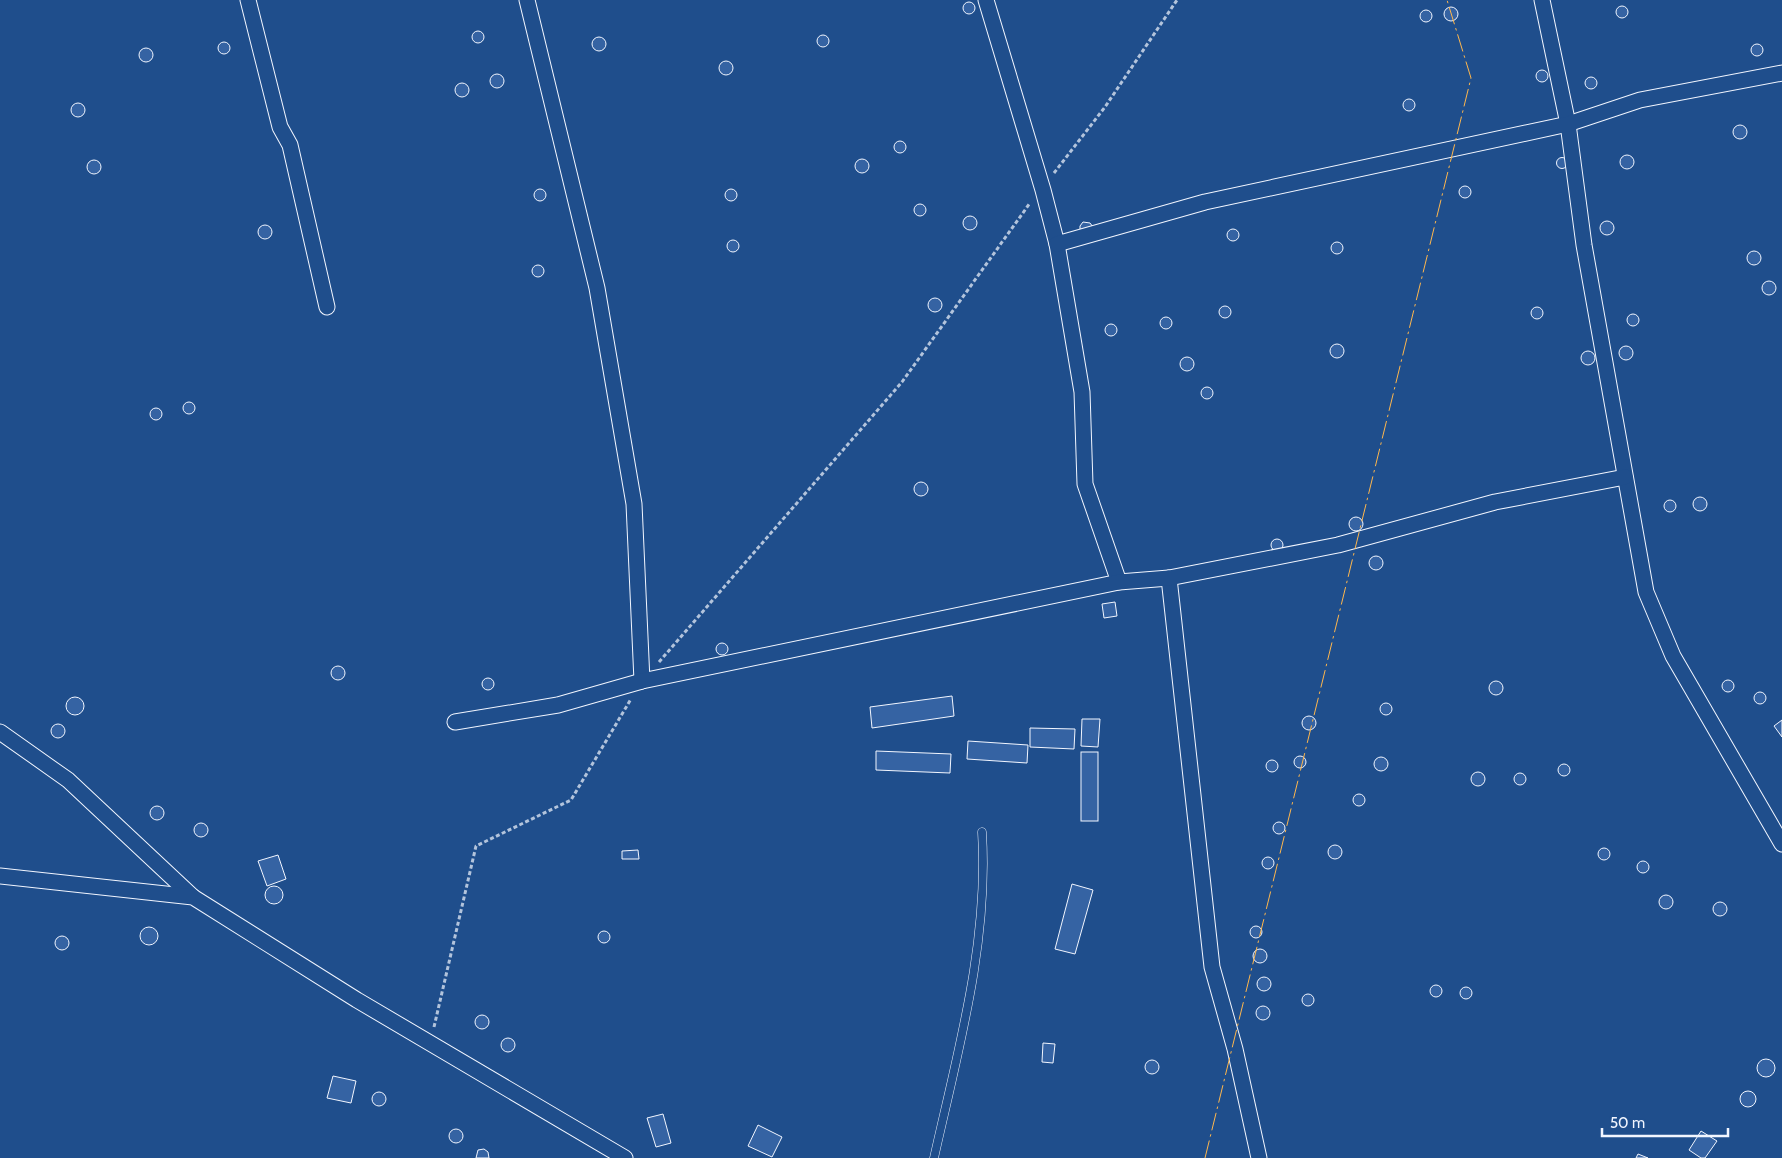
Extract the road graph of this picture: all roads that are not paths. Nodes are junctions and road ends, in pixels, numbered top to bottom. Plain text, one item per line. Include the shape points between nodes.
1 (248, 0) edge
2 (527, 0) edge
3 (986, 0) edge
4 (1542, 0) edge
5 (1782, 72) edge
6 (1568, 124) junction
7 (1057, 244) junction
8 (327, 307) dead end
9 (1625, 476) junction
10 (1169, 578) junction
11 (1119, 582) junction
12 (642, 682) junction
13 (455, 722) dead end
14 (0, 732) edge
15 (982, 832) dead end
16 (1782, 844) edge
17 (0, 876) edge
18 (193, 897) junction
19 (625, 1158) edge
20 (934, 1158) edge
21 (1259, 1158) edge

1 - 8 street via 280,127 290,144
2 - 12 street via 597,288 634,504
3 - 7 street
4 - 6 street
5 - 6 street via 1640,100
6 - 7 street via 1205,202
6 - 9 street via 1584,246
7 - 11 street via 1082,392 1085,484
9 - 10 street via 1495,502 1338,544
9 - 16 street via 1646,592 1673,656
10 - 11 street
10 - 21 street via 1212,967 1236,1049
11 - 12 street
12 - 13 street via 558,705
14 - 18 street via 68,780
15 - 20 lane via 984,866 980,931 970,993
17 - 18 street
18 - 19 street

